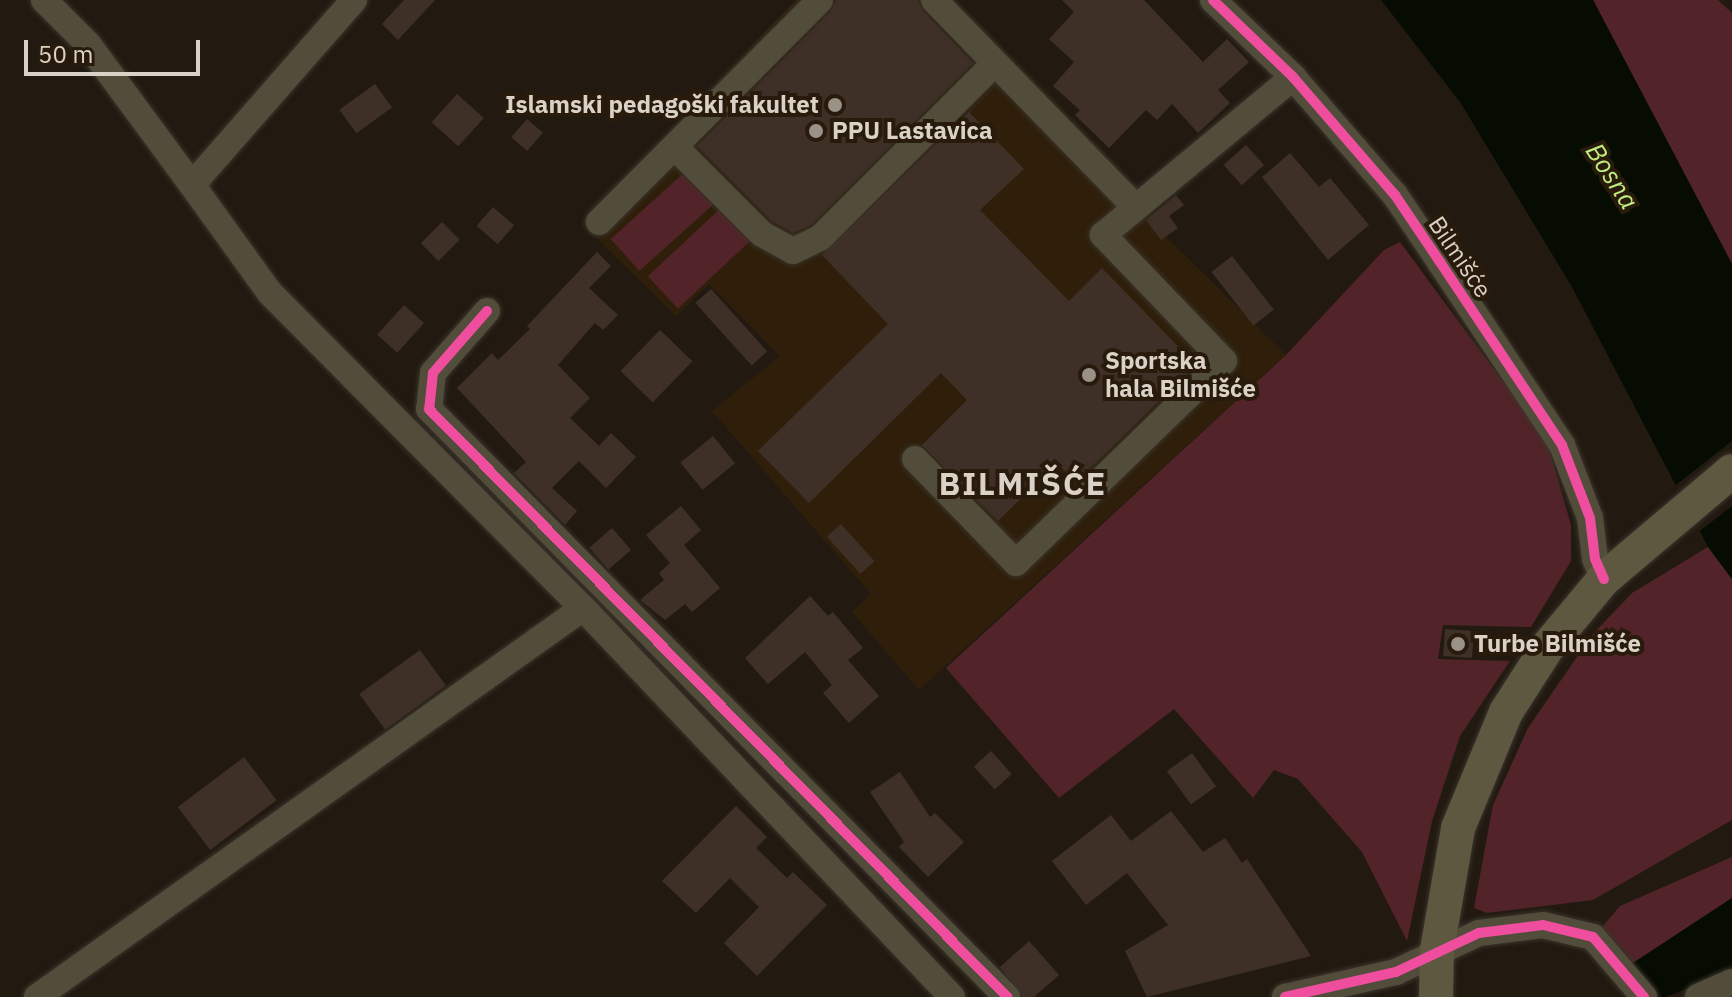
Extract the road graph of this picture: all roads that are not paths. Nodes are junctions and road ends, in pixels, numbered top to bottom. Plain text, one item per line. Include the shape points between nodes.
1 (44, 0) edge
2 (354, 0) edge
3 (820, 0) edge
4 (934, 0) edge
5 (1213, 0) edge
6 (995, 63) junction
7 (1293, 77) junction
8 (675, 147) junction
9 (192, 185) junction
10 (1134, 206) junction
11 (599, 222) dead end
12 (487, 311) dead end
13 (915, 459) dead end
14 (1732, 471) edge
15 (1604, 579) junction
16 (583, 608) junction
17 (1437, 950) junction
18 (1732, 982) edge
19 (37, 997) edge
20 (952, 997) edge
21 (1007, 997) edge
22 (1285, 997) edge
23 (1436, 997) edge
24 (1644, 997) edge
25 (1698, 997) edge

1 - 9 street via 88,44
2 - 9 street
3 - 8 street
4 - 6 street
5 - 7 street, Bilmišće
6 - 8 street via 820,238 793,251 762,234
6 - 10 street
7 - 10 street
7 - 15 street, Bilmišće via 1395,195 1562,445 1590,518 1595,559
8 - 11 street
9 - 16 street via 270,293
10 - 13 street via 1103,235 1224,361 1016,563
12 - 21 street via 433,373 429,409
14 - 15 main road
15 - 17 main road via 1549,645 1506,712 1480,768 1458,828
16 - 19 street
16 - 20 street
17 - 22 street via 1396,972
17 - 23 main road
17 - 24 street via 1479,933 1543,925 1593,937
18 - 25 street

